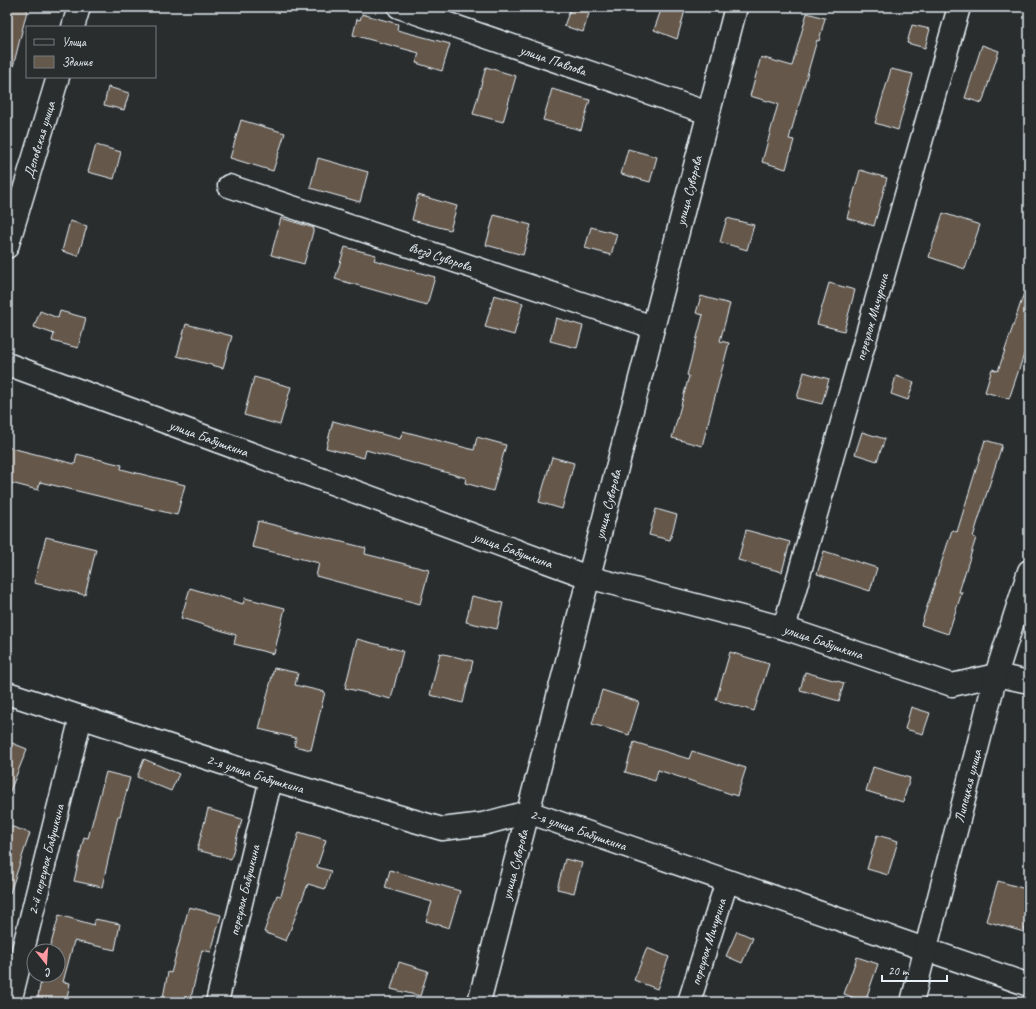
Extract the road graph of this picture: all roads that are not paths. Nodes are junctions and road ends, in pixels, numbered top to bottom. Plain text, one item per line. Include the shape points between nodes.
1 (79, 7) edge
2 (736, 7) edge
3 (959, 7) edge
4 (406, 8) edge
5 (73, 26) edge
6 (58, 78) edge
7 (708, 113) junction
8 (229, 186) dead end
9 (7, 248) edge
10 (653, 327) junction
11 (7, 364) edge
12 (1029, 572) edge
13 (588, 577) junction
14 (784, 628) junction
15 (996, 675) junction
16 (1029, 682) edge
17 (7, 693) edge
18 (82, 717) junction
19 (271, 779) junction
20 (528, 812) junction
21 (727, 881) junction
22 (926, 949) junction
23 (1029, 985) edge
24 (10, 1002) edge
25 (217, 1002) edge
26 (478, 1002) edge
27 (689, 1002) edge
28 (912, 1002) edge

1 - 5 street
2 - 7 street, улица Суворова
3 - 14 street, переулок Мичурина
4 - 7 street, улица Павлова
6 - 9 street, Деповская улица
7 - 10 street, улица Суворова
8 - 10 street, въезд Суворова
10 - 13 street, улица Суворова
11 - 13 street, улица Бабушкина
12 - 15 street, Липецкая улица
13 - 14 street, улица Бабушкина
13 - 20 street, улица Суворова
14 - 15 street, улица Бабушкина via 952,685
15 - 16 street, улица Бабушкина
15 - 22 street, Липецкая улица
17 - 18 street, 2-я улица Бабушкина
18 - 19 street, 2-я улица Бабушкина
18 - 24 street, 2-й переулок Бабушкина
19 - 20 street, 2-я улица Бабушкина via 442,829 483,824
19 - 25 street, переулок Бабушкина
20 - 21 street, 2-я улица Бабушкина
20 - 26 street, улица Суворова
21 - 22 street, 2-я улица Бабушкина
21 - 27 street, переулок Мичурина
22 - 23 street, 2-я улица Бабушкина
22 - 28 street, Липецкая улица

